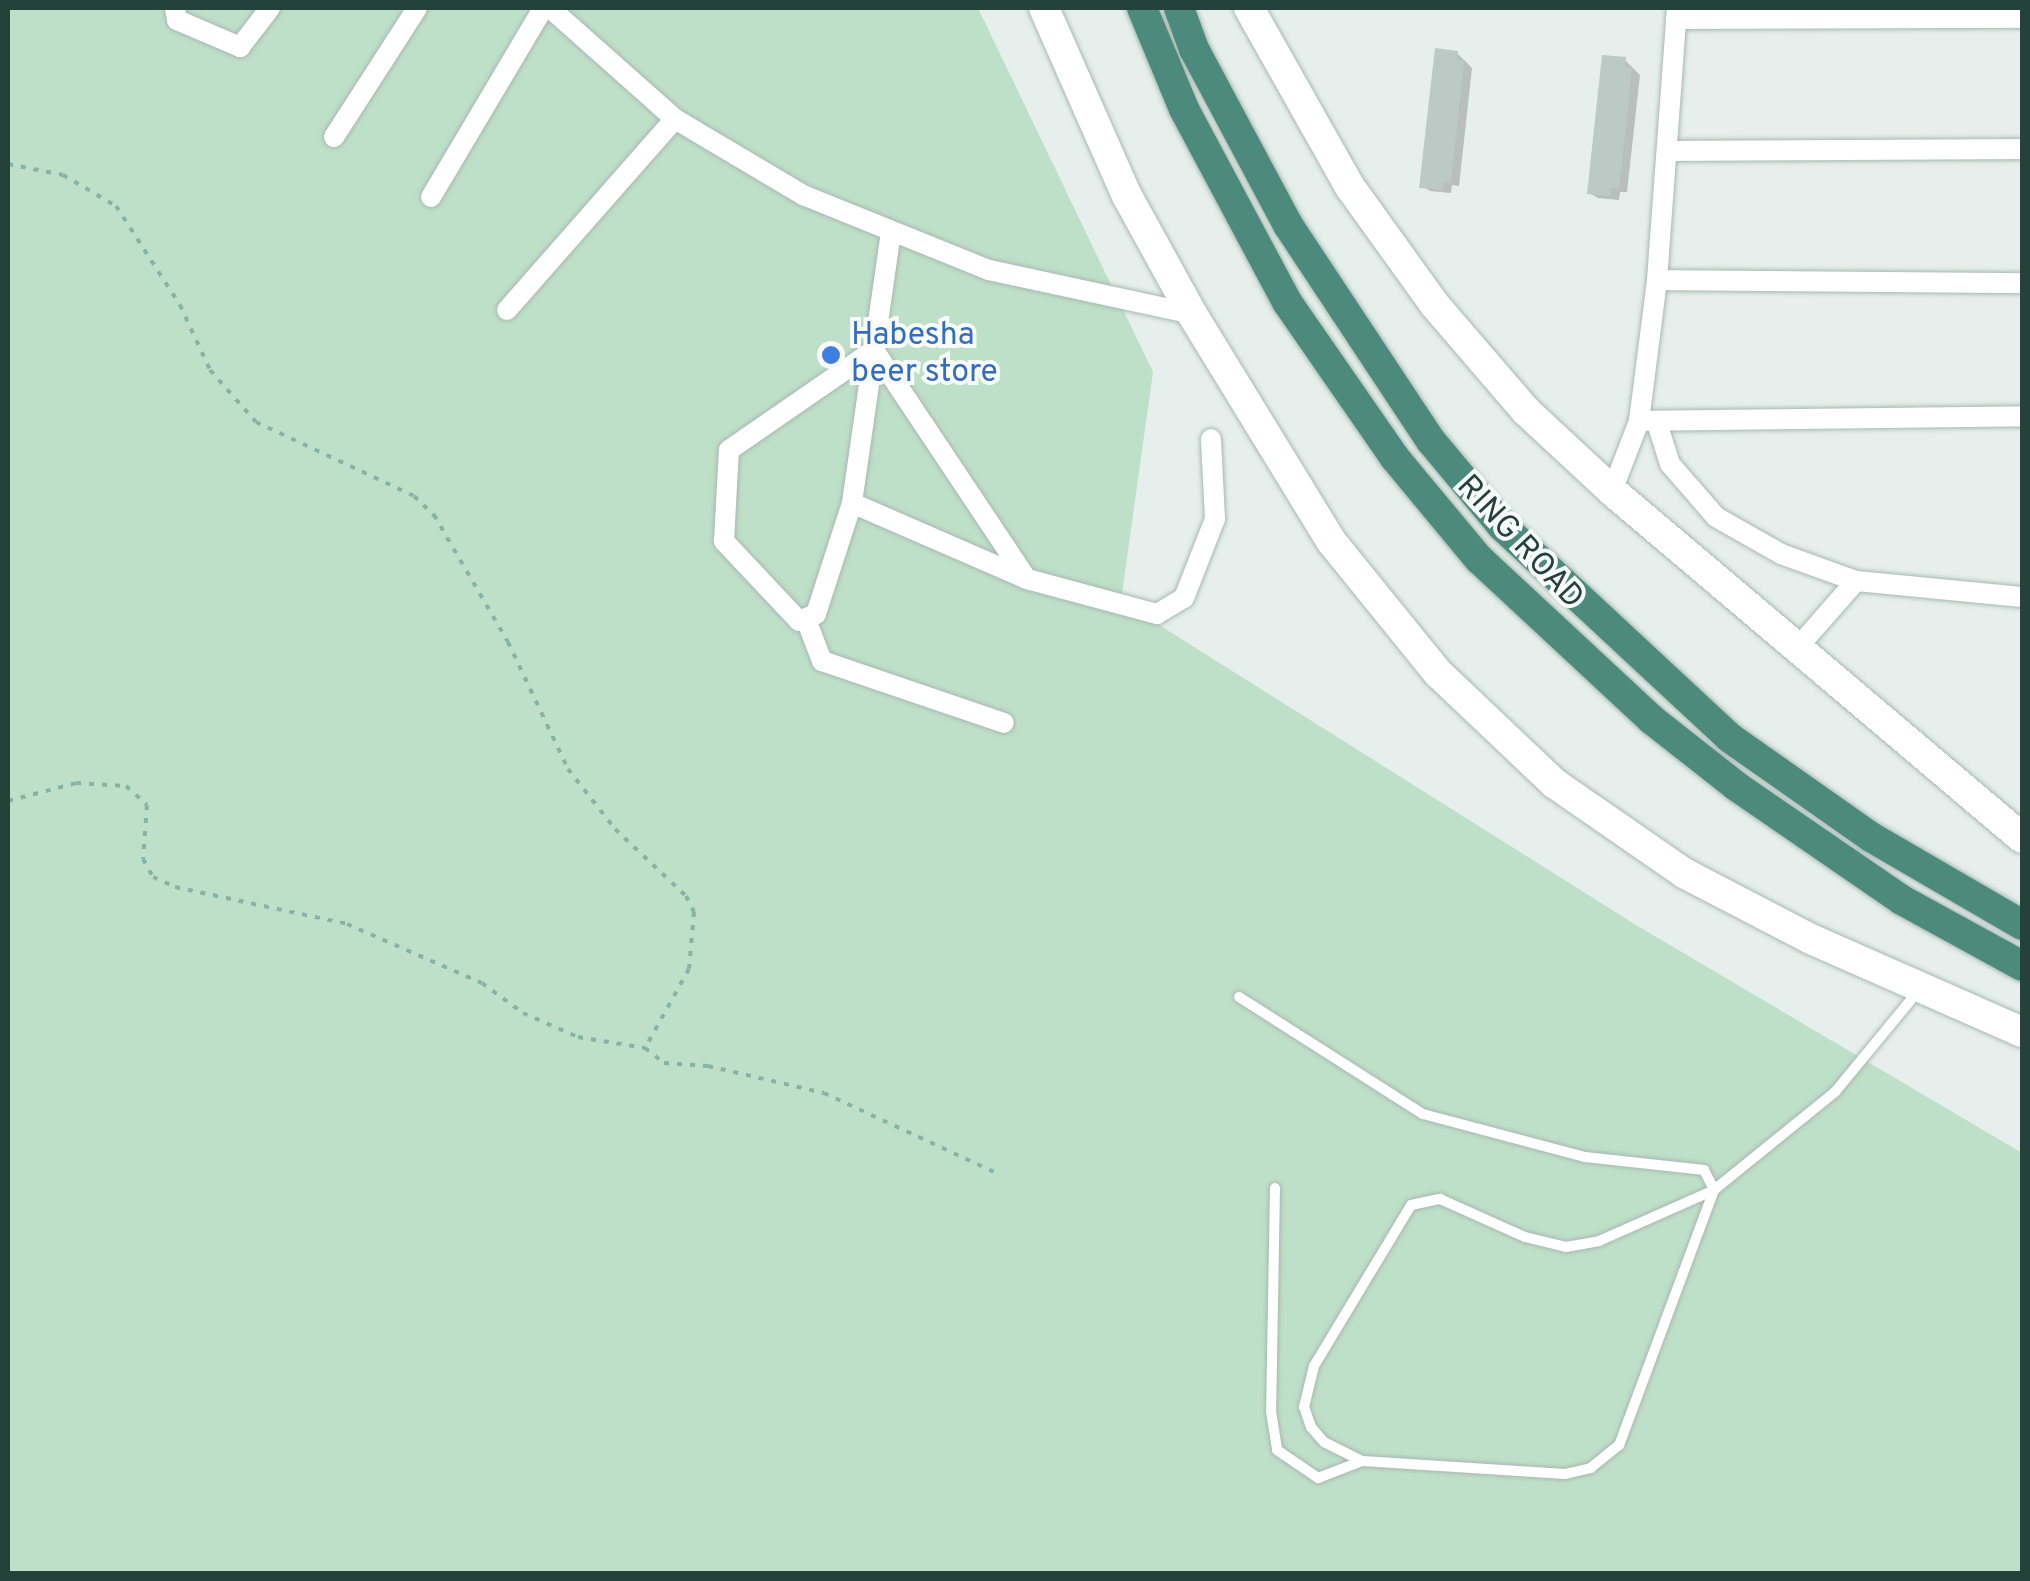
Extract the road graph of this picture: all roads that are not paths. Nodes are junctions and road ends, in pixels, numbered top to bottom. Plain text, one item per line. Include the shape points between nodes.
1 (174, 8) edge
2 (270, 8) edge
3 (417, 8) edge
4 (546, 8) edge
5 (1044, 8) edge
6 (1142, 8) edge
7 (1179, 8) edge
8 (1249, 8) edge
9 (1676, 13) edge
10 (2022, 18) edge
11 (675, 118) junction
12 (334, 138) dead end
13 (2022, 149) edge
14 (1667, 151) junction
15 (430, 197) dead end
16 (891, 232) junction
17 (1658, 280) junction
18 (2022, 283) edge
19 (507, 310) dead end
20 (1192, 314) junction
21 (874, 350) junction
22 (2022, 416) edge
23 (1648, 422) junction
24 (1211, 439) dead end
25 (1612, 492) junction
26 (852, 502) junction
27 (1027, 578) junction
28 (1856, 581) junction
29 (2022, 596) edge
30 (808, 622) junction
31 (1799, 646) junction
32 (1004, 723) dead end
33 (2022, 838) edge
34 (2022, 925) edge
35 (2022, 966) edge
36 (1921, 988) junction
37 (1239, 998) dead end
38 (2022, 1032) edge
39 (1275, 1188) dead end
40 (1714, 1190) junction
41 (1362, 1461) junction

1 - 2 street via 177,20 240,47
3 - 12 street
4 - 11 street
4 - 15 street
5 - 20 main road via 1126,194
6 - 35 highway, RING ROAD via 1184,109 1287,302 1396,458 1479,559 1626,697 1749,796 1902,900
7 - 34 highway, RING ROAD via 1288,225 1432,441 1502,526 1730,738 1872,836
8 - 25 main road via 1332,157 1434,304 1526,412
9 - 10 street
9 - 14 street
11 - 16 street via 803,195
11 - 19 street
13 - 14 street
14 - 17 street
16 - 20 street via 990,270
16 - 21 street
17 - 18 street
17 - 23 street
20 - 36 main road via 1331,541 1405,638 1480,717 1554,783 1684,873
21 - 26 street
21 - 27 street
21 - 30 street via 729,450 724,541 799,622
22 - 23 street
23 - 25 street
23 - 28 street via 1670,464 1716,517 1781,554
24 - 27 street via 1215,519 1184,598 1171,610 1156,614
25 - 31 main road
26 - 27 street
26 - 30 street
28 - 29 street
28 - 31 street
30 - 32 street via 822,662
31 - 33 main road
36 - 38 main road
36 - 40 lane via 1835,1092
37 - 40 lane via 1423,1114 1611,1162 1694,1165
39 - 41 lane via 1271,1411 1277,1450 1318,1478
40 - 41 lane via 1620,1444 1610,1454 1565,1474
40 - 41 lane via 1599,1241 1566,1247 1440,1200 1411,1205 1306,1386 1311,1427 1324,1442

